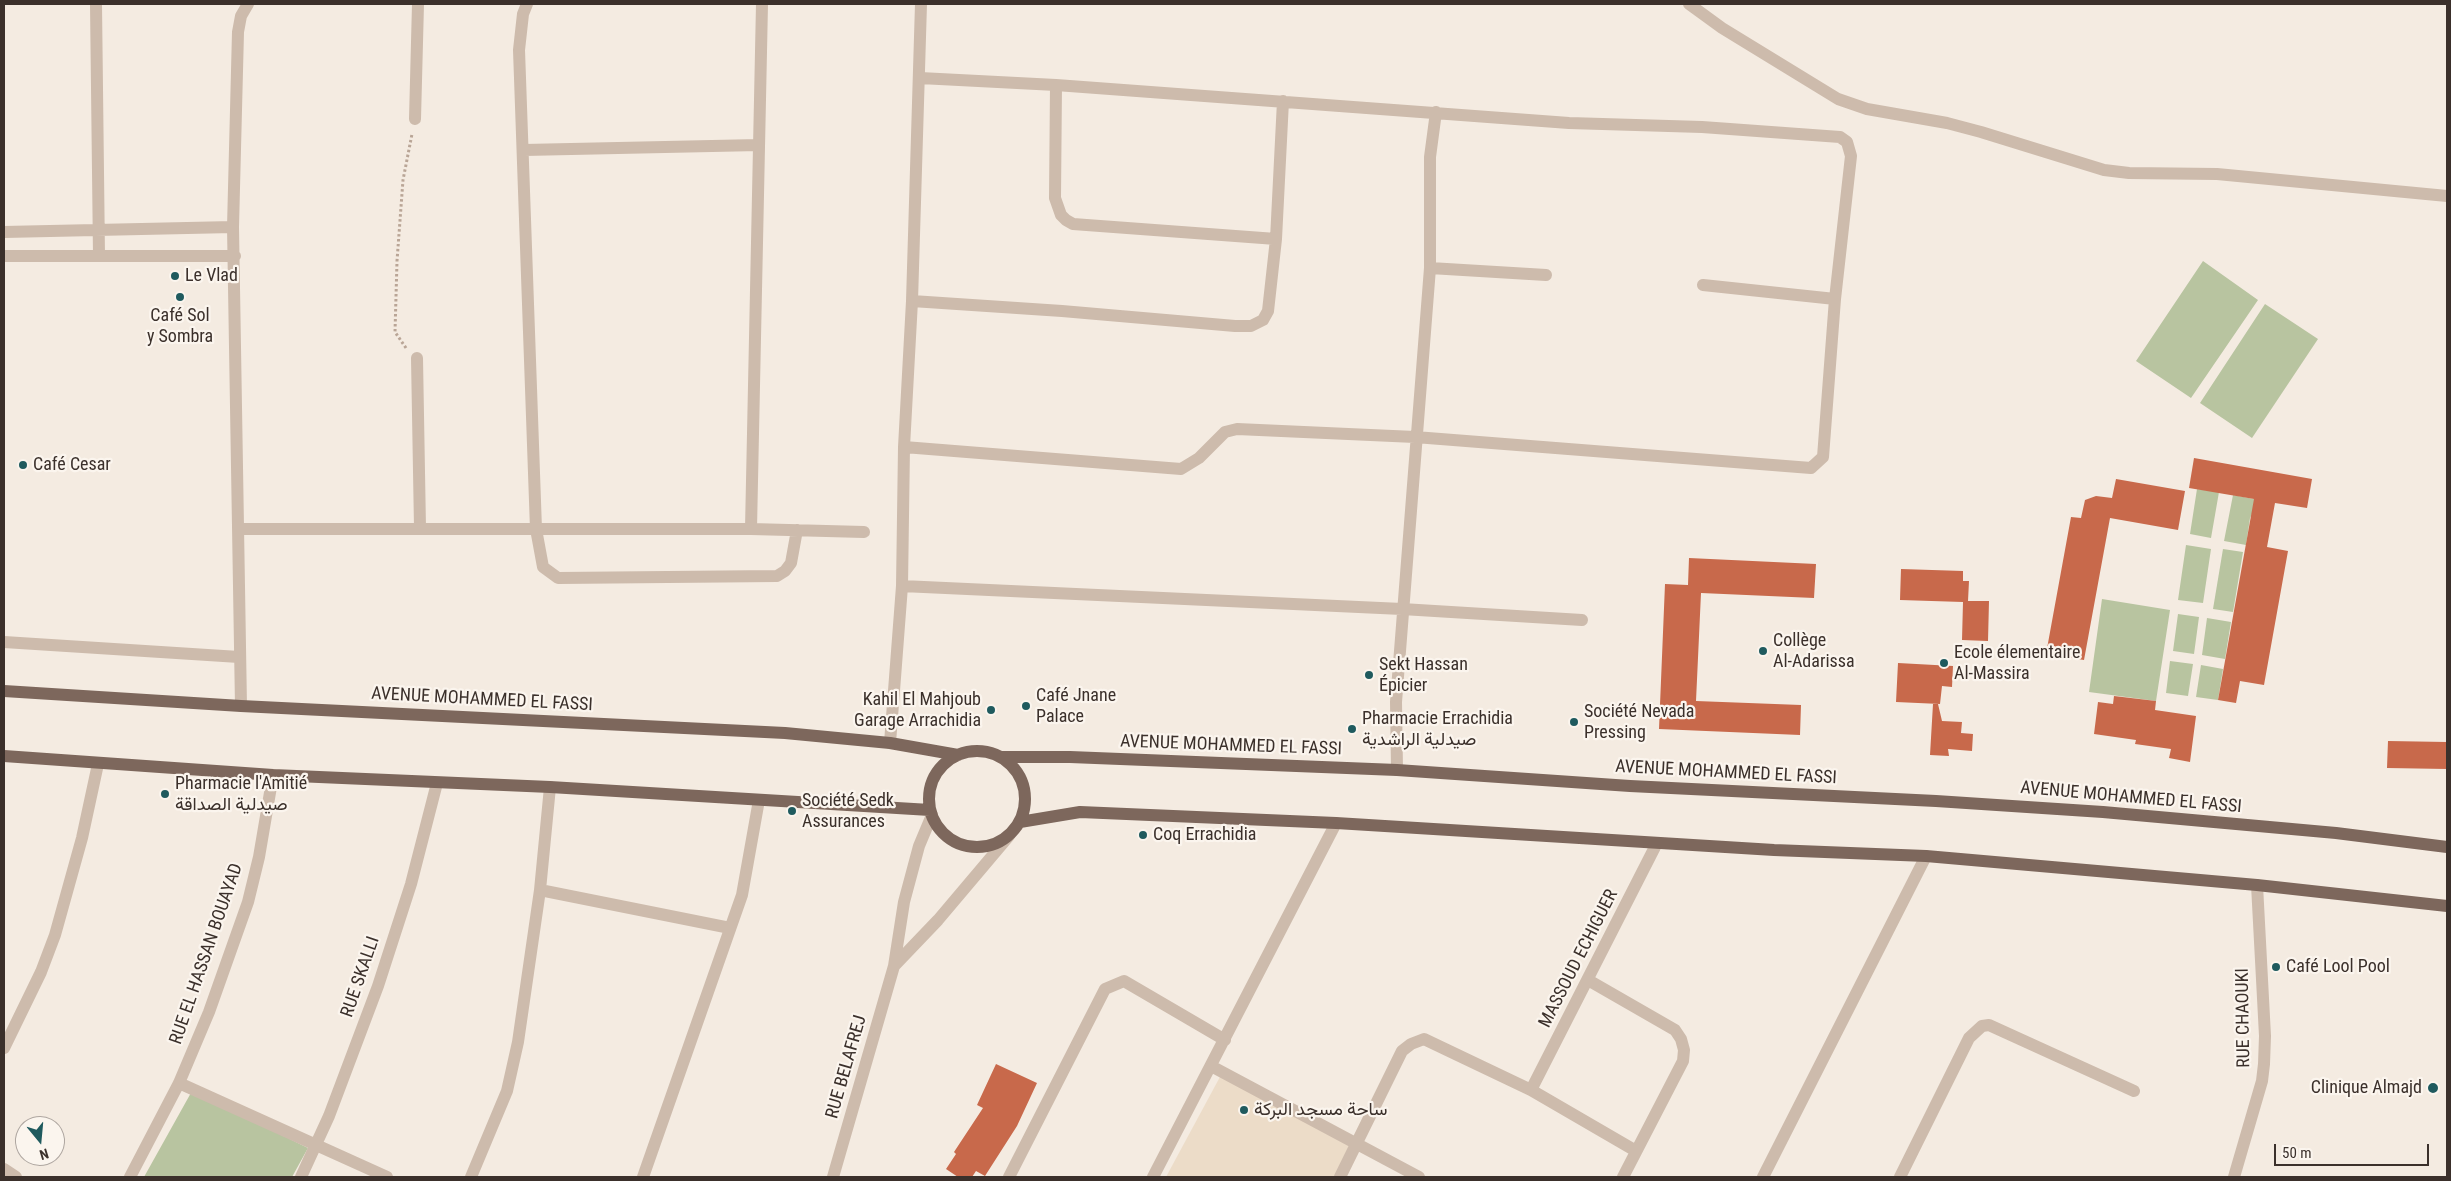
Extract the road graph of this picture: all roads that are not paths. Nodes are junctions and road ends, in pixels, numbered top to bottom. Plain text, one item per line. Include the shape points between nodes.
1 (96, 4) edge
2 (248, 4) edge
3 (418, 4) edge
4 (527, 4) edge
5 (762, 4) edge
6 (922, 4) edge
7 (1688, 4) edge
8 (920, 78) junction
9 (1056, 85) junction
10 (1283, 101) junction
11 (1436, 112) junction
12 (415, 119) road end
13 (759, 145) junction
14 (524, 150) junction
15 (2447, 196) edge
16 (233, 227) junction
17 (98, 231) junction
18 (4, 232) edge
19 (1276, 239) junction
20 (4, 256) edge
21 (99, 256) junction
22 (235, 256) junction
23 (1430, 268) junction
24 (1546, 275) dead end
25 (1703, 285) dead end
26 (1835, 299) junction
27 (912, 301) junction
28 (417, 358) road end
29 (1415, 437) junction
30 (904, 447) junction
31 (420, 528) junction
32 (536, 529) junction
33 (750, 529) junction
34 (239, 530) junction
35 (797, 530) junction
36 (864, 532) dead end
37 (902, 586) junction
38 (1402, 609) junction
39 (1582, 620) dead end
40 (4, 642) edge
41 (239, 657) junction
42 (4, 690) edge
43 (241, 706) junction
44 (890, 743) junction
45 (958, 755) junction
46 (4, 756) edge
47 (1001, 757) junction
48 (98, 764) junction
49 (1397, 770) junction
50 (273, 775) junction
51 (437, 783) junction
52 (550, 787) junction
53 (759, 800) junction
54 (931, 812) junction
55 (1020, 822) junction
56 (1336, 823) junction
57 (1008, 836) junction
58 (1658, 843) junction
59 (2447, 847) edge
60 (1926, 856) junction
61 (2256, 885) junction
62 (540, 890) junction
63 (2447, 906) edge
64 (730, 928) junction
65 (894, 966) junction
66 (1588, 980) junction
67 (1225, 1040) junction
68 (4, 1048) edge
69 (1211, 1066) junction
70 (179, 1083) junction
71 (1531, 1090) junction
72 (2134, 1091) dead end
73 (316, 1144) junction
74 (1357, 1144) junction
75 (1636, 1151) junction
76 (4, 1169) edge
77 (16, 1177) edge
78 (130, 1177) edge
79 (301, 1177) edge
80 (387, 1177) edge
81 (472, 1177) edge
82 (643, 1177) edge
83 (833, 1177) edge
84 (1009, 1177) edge
85 (1152, 1177) edge
86 (1340, 1177) edge
87 (1419, 1177) edge
88 (1623, 1177) edge
89 (1763, 1177) edge
90 (1900, 1177) edge
91 (2234, 1177) edge

1 - 17 street
2 - 16 street via 241,16 238,32
3 - 12 street
4 - 14 street via 522,14 519,50
5 - 13 street
6 - 8 street
7 - 15 street via 1838,98 1867,109 1981,132 2104,170 2217,174
8 - 9 street
8 - 27 street
9 - 10 street
9 - 19 street via 1055,198 1066,220 1073,224
10 - 11 street
10 - 19 street
11 - 23 street via 1430,157
11 - 26 street via 1569,123 1702,127 1840,137 1847,142 1851,156
13 - 14 street
13 - 33 street
14 - 32 street
16 - 17 street
16 - 22 street
17 - 18 street
17 - 21 street
19 - 27 street via 1268,311 1263,320 1251,326
20 - 21 street
21 - 22 street
22 - 34 street
23 - 24 street
23 - 29 street
25 - 26 street
26 - 29 street via 1823,457 1811,468
27 - 30 street
28 - 31 street
29 - 30 street via 1237,429 1224,432 1199,458 1181,469
29 - 38 street
30 - 37 street
31 - 32 street
31 - 34 street
32 - 33 street
32 - 35 street via 543,567 558,578 777,576 791,563
33 - 35 street
34 - 41 street
35 - 36 street
37 - 38 street
37 - 44 street
38 - 39 street
38 - 49 street via 1396,702
40 - 41 street
41 - 43 street
42 - 43 main road, AVENUE MOHAMMED EL FASSI
43 - 44 main road, AVENUE MOHAMMED EL FASSI via 785,733
44 - 45 main road, AVENUE MOHAMMED EL FASSI
45 - 47 main road, AVENUE MOHAMMED EL FASSI via 972,751
45 - 54 main road via 944,764 934,778 929,793
46 - 48 main road
47 - 49 main road, AVENUE MOHAMMED EL FASSI via 1070,756
47 - 55 main road via 1015,769 1024,786 1025,804
48 - 50 main road
48 - 68 street via 82,838 55,935
49 - 59 main road, AVENUE MOHAMMED EL FASSI via 2093,812
50 - 51 main road
50 - 70 street, RUE EL HASSAN BOUAYAD via 248,902 209,1012
51 - 52 main road
51 - 73 street, RUE SKALLI via 412,884 381,977
52 - 53 main road
52 - 62 street
53 - 54 main road
53 - 64 street via 742,895
54 - 57 main road via 939,829 965,846 995,844
54 - 65 street, RUE BELAFREJ via 904,902
55 - 56 main road via 1080,812
55 - 57 main road
56 - 58 main road
56 - 67 street
57 - 65 street, RUE BELAFREJ via 938,920
58 - 60 main road
58 - 66 street, MASSOUD ECHIGUER
60 - 61 main road
60 - 89 street
61 - 63 main road
61 - 91 street, RUE CHAOUKI via 2264,1064
62 - 64 street
62 - 81 street via 518,1042 507,1091
64 - 82 street
65 - 83 street, RUE BELAFREJ
66 - 71 street, MASSOUD ECHIGUER
66 - 75 street via 1675,1030 1684,1050 1683,1061
67 - 69 street
67 - 84 street via 1124,981 1105,989
69 - 74 street
69 - 85 street
70 - 73 street
70 - 78 street, RUE EL HASSAN BOUAYAD
71 - 74 street via 1424,1039 1402,1051
71 - 75 street
72 - 90 street via 1989,1025 1982,1026 1969,1038
73 - 79 street, RUE SKALLI
73 - 80 street
74 - 86 street
74 - 87 street
75 - 88 street
76 - 77 street

